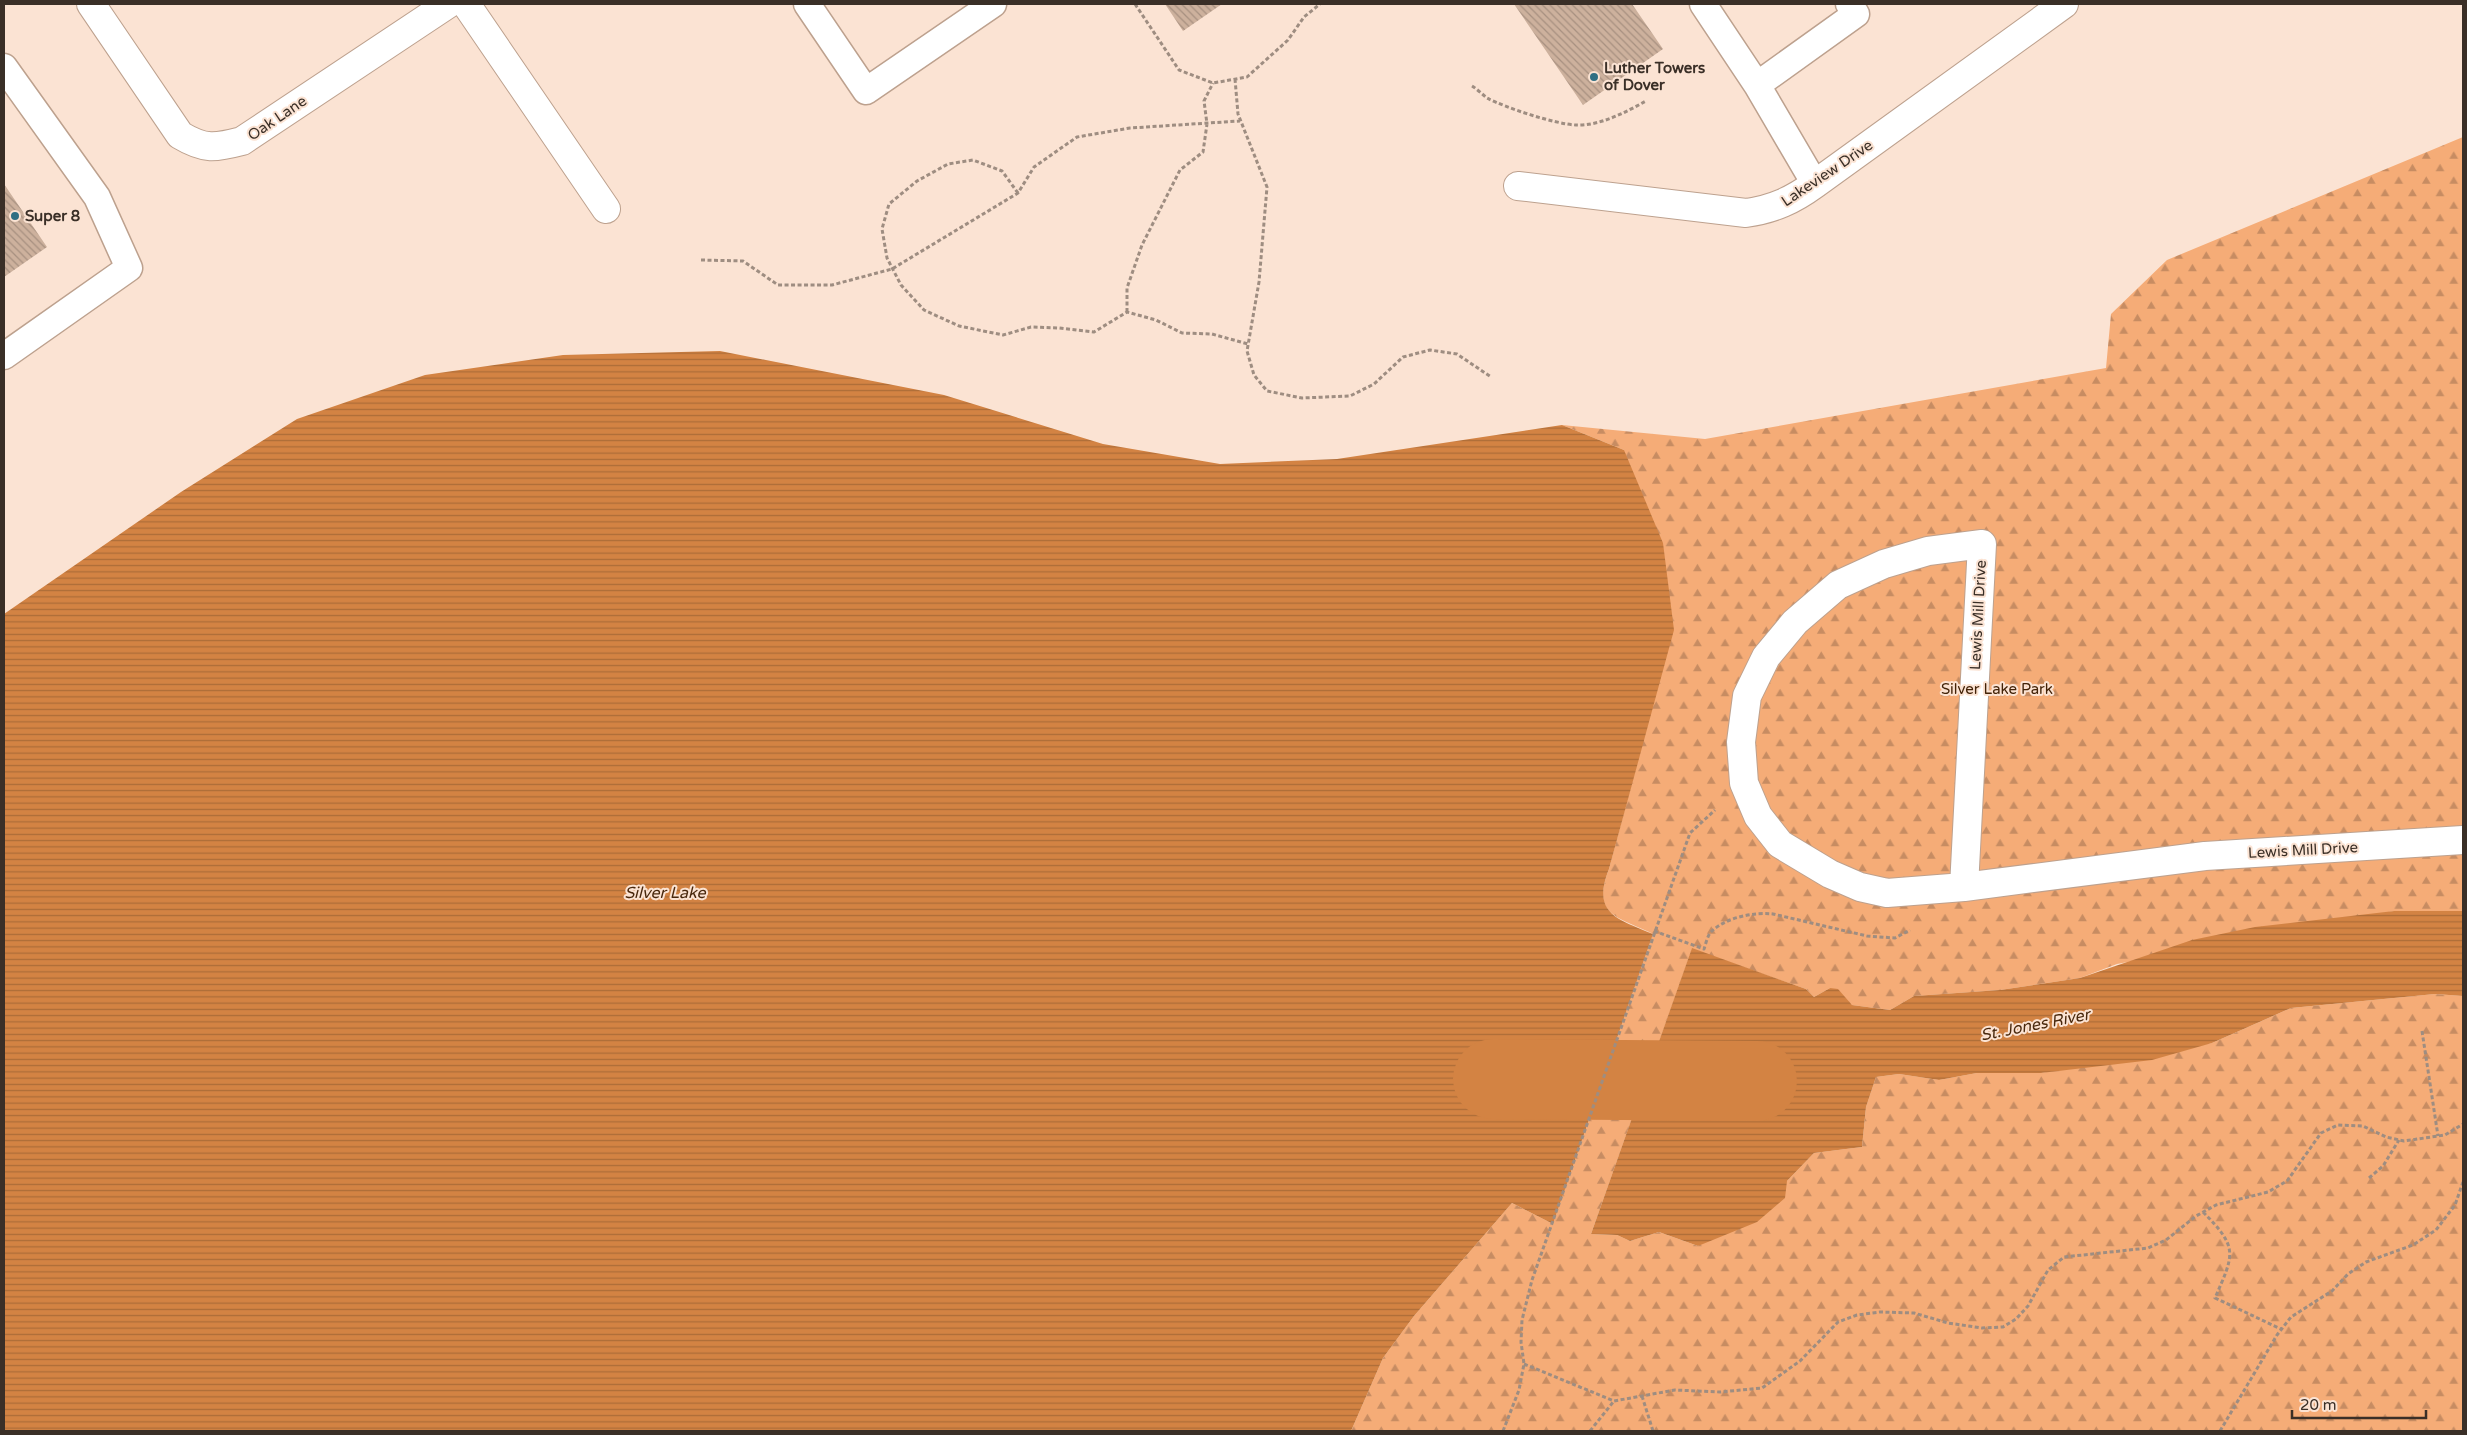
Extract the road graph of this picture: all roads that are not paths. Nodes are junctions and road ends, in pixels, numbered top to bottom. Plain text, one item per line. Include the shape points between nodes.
1 (91, 4) edge
2 (448, 4) edge
3 (466, 4) edge
4 (807, 4) edge
5 (993, 4) edge
6 (1703, 4) edge
7 (1849, 4) edge
8 (2064, 4) edge
9 (4, 67) edge
10 (1757, 85) junction
11 (1815, 184) junction
12 (1518, 186) dead end
13 (606, 209) dead end
14 (4, 356) edge
15 (2463, 840) edge
16 (1964, 887) junction

1 - 2 street, Oak Lane via 180,135 197,146 216,148 242,141
3 - 13 street
4 - 5 lane via 866,91
6 - 10 lane
7 - 10 lane via 1856,14
8 - 11 street, Lakeview Drive
9 - 14 lane via 97,198 129,268
10 - 11 lane
11 - 12 street, Lakeview Drive via 1790,202 1746,213
15 - 16 street, Lewis Mill Drive via 2205,856
16 - 16 street, Lewis Mill Drive via 1887,893 1860,887 1830,874 1780,844 1758,816 1744,783 1742,742 1747,696 1766,657 1795,622 1838,586 1884,564 1928,551 1982,544

